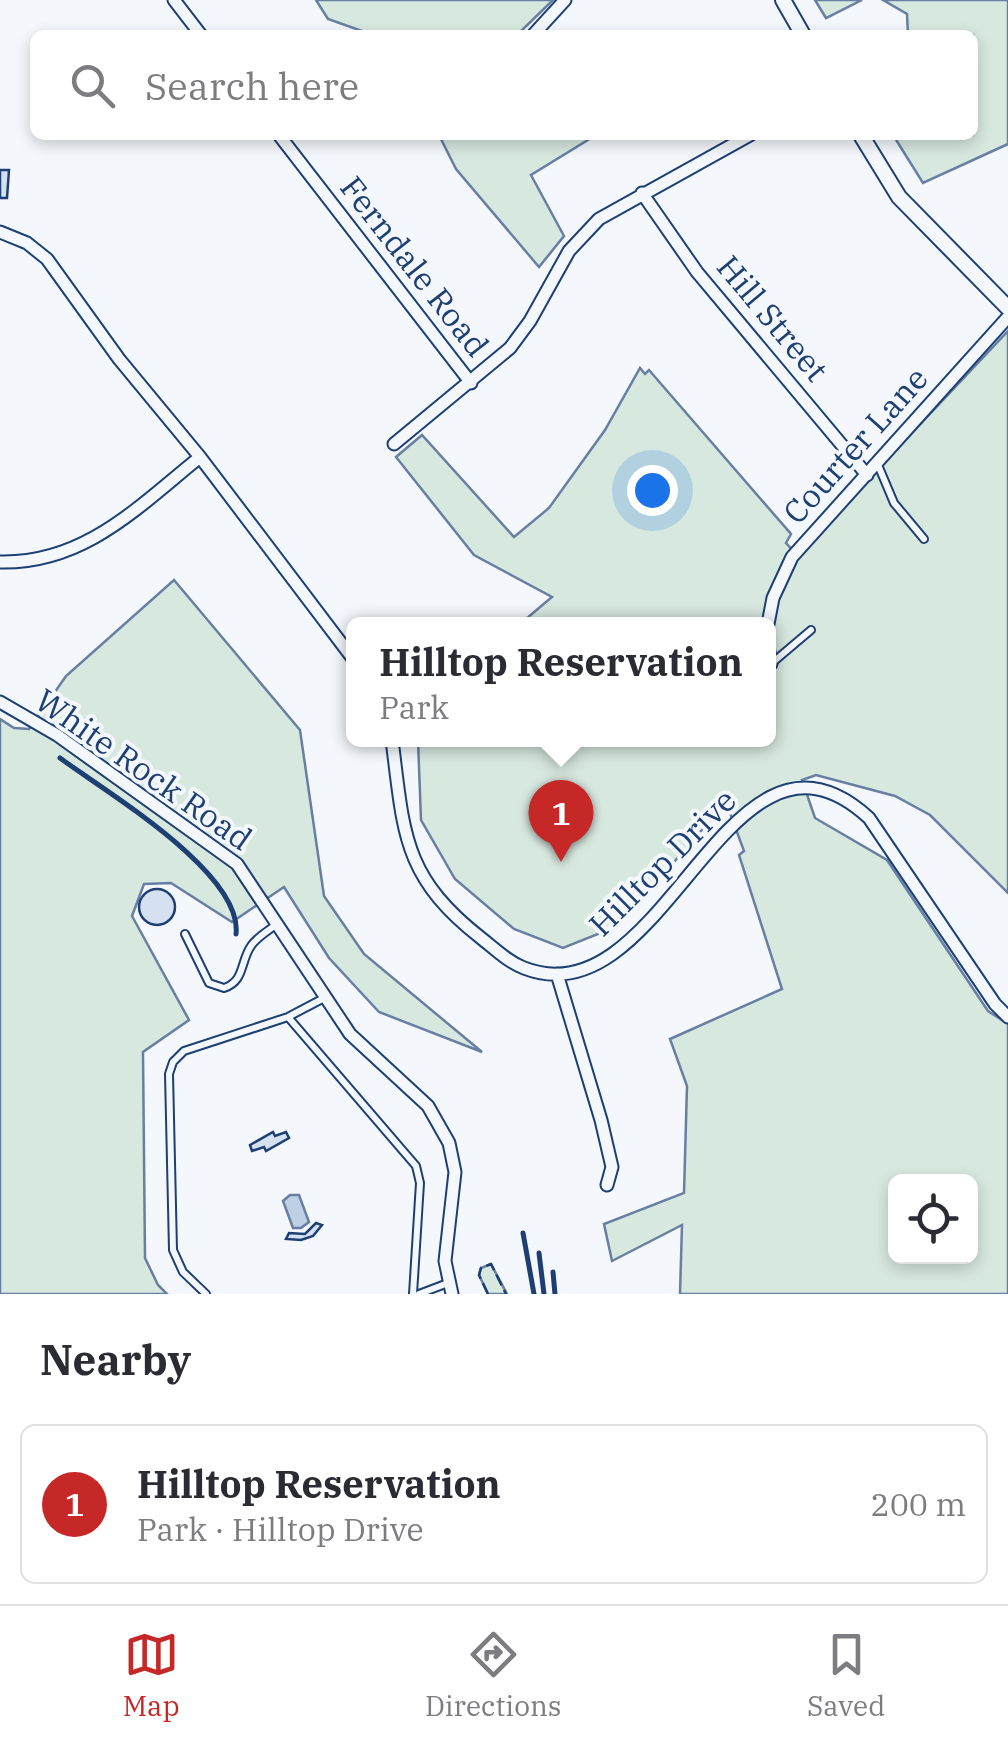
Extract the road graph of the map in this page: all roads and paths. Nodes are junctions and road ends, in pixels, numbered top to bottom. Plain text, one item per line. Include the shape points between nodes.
1 (174, 0) edge
2 (565, 0) edge
3 (783, 0) edge
4 (197, 30) edge
5 (538, 30) edge
6 (800, 30) edge
7 (283, 140) edge
8 (741, 140) edge
9 (864, 140) edge
10 (642, 193) junction
11 (0, 232) edge
12 (1008, 308) edge
13 (1008, 317) edge
14 (471, 383) junction
15 (394, 444) dead end
16 (200, 458) junction
17 (877, 464) junction
18 (866, 475) junction
19 (924, 539) dead end
20 (0, 562) edge
21 (769, 617) edge
22 (811, 630) dead end
23 (346, 650) edge
24 (776, 660) edge
25 (0, 702) edge
26 (393, 747) edge
27 (278, 923) junction
28 (185, 934) dead end
29 (557, 974) junction
30 (326, 997) junction
31 (288, 1016) junction
32 (1008, 1017) edge
33 (608, 1185) dead end
34 (450, 1289) edge
35 (206, 1294) edge
36 (416, 1294) edge

1 - 4 street
2 - 5 street
3 - 6 street
7 - 14 street, Ferndale Road
8 - 10 street
9 - 12 street via 899,198
10 - 14 street via 580,237 510,348
10 - 18 street, Hill Street via 697,272
11 - 16 street via 47,259
13 - 17 street, Courter Lane
14 - 15 street
16 - 20 street via 94,540 46,558
16 - 23 street
17 - 18 street, Courter Lane
17 - 19 lane via 894,503
18 - 21 street, Courter Lane via 792,558
22 - 24 lane
25 - 27 street, White Rock Road via 237,864
26 - 29 street via 403,827 431,892 504,957
27 - 28 lane via 255,941 240,978 224,988 209,982
27 - 30 street, White Rock Road
29 - 32 street, Hilltop Drive via 602,961 635,938 747,811 782,793 808,790 842,799 870,818
29 - 33 street via 612,1167
30 - 31 lane
30 - 34 street, White Rock Road via 360,1046 418,1096 444,1130 456,1187 446,1252
31 - 35 lane via 184,1052 169,1074 174,1250 183,1272
31 - 36 lane via 416,1166
34 - 36 lane

